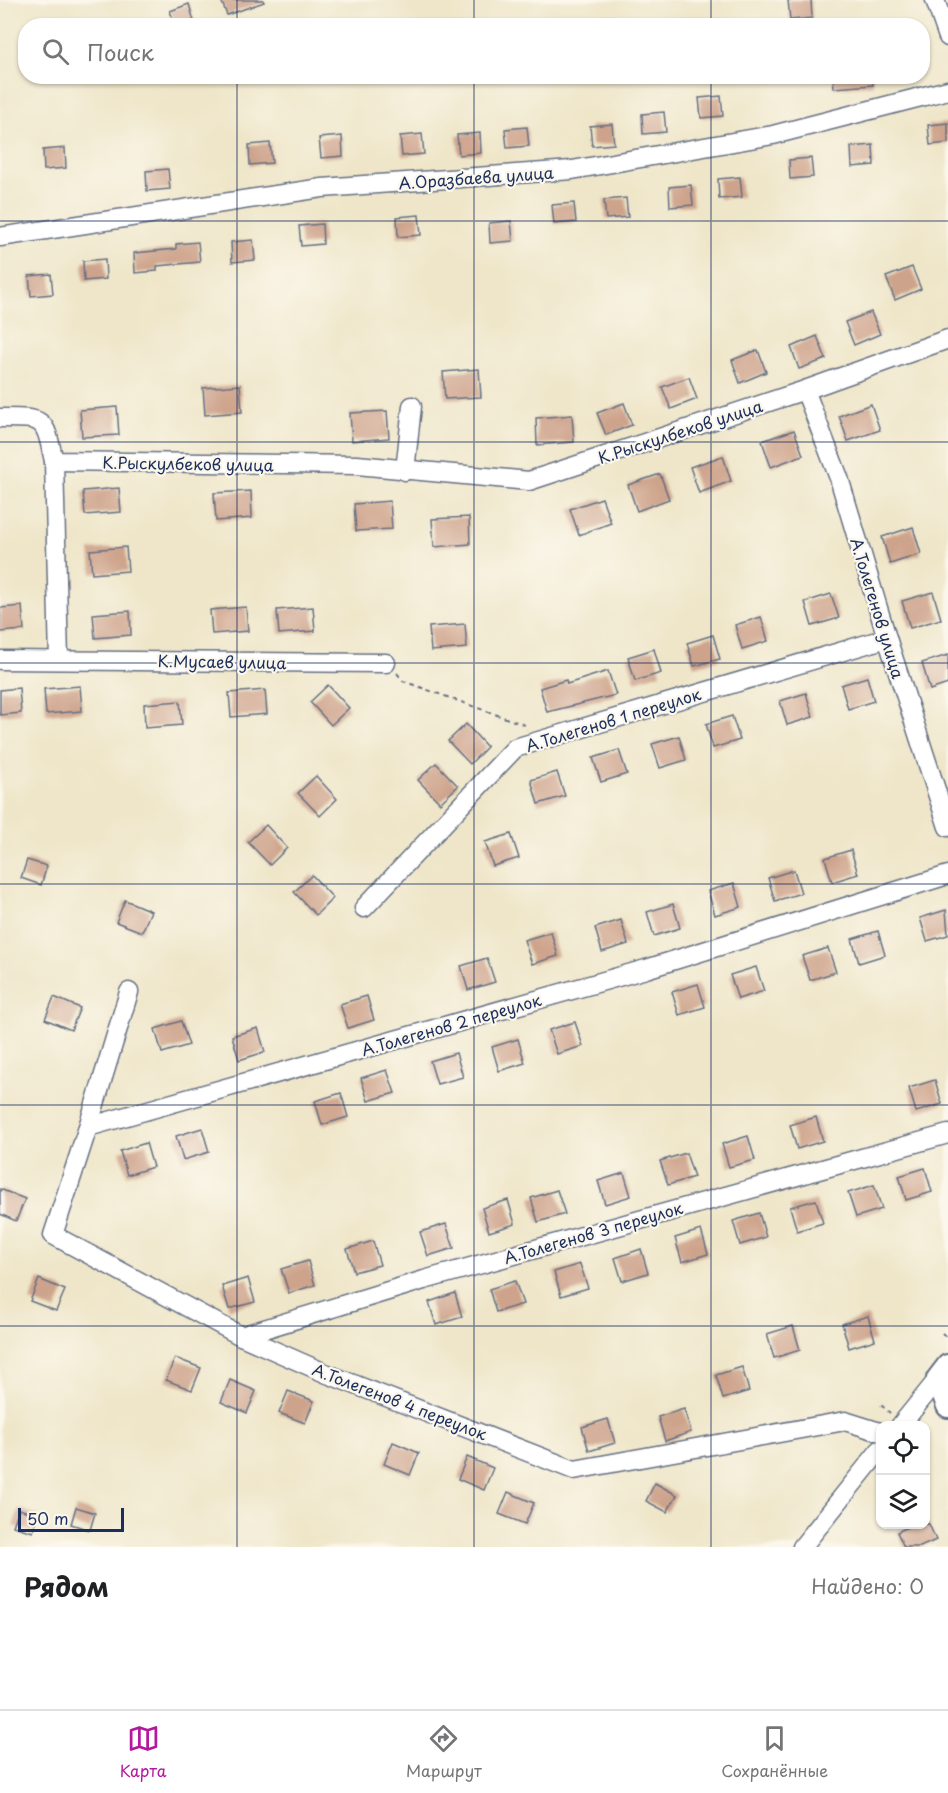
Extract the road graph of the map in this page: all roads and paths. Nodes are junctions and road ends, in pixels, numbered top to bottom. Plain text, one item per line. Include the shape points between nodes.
1 (935, 0) edge
2 (948, 37) edge
3 (948, 90) edge
4 (0, 237) edge
5 (948, 339) edge
6 (805, 390) junction
7 (412, 406) dead end
8 (0, 418) edge
9 (54, 461) junction
10 (405, 471) junction
11 (886, 638) junction
12 (0, 660) edge
13 (59, 660) junction
14 (386, 663) joint
15 (531, 744) junction
16 (948, 827) edge
17 (948, 875) edge
18 (364, 908) dead end
19 (129, 992) dead end
20 (88, 1127) junction
21 (948, 1134) edge
22 (942, 1333) dead end
23 (241, 1336) junction
24 (948, 1339) edge
25 (943, 1372) edge
26 (948, 1406) edge
27 (903, 1421) edge
28 (876, 1431) edge
29 (876, 1455) edge
30 (802, 1547) edge

1 - 2 street
3 - 4 street, А.Оразбаева улица via 773,135 573,170 322,188
5 - 6 street, К.Рыскулбеков улица
6 - 10 street, К.Рыскулбеков улица via 529,481
6 - 11 street, А.Толегенов улица via 839,478
7 - 10 street
8 - 9 street via 39,420 46,426
9 - 10 street, К.Рыскулбеков улица via 357,465
9 - 13 street
11 - 15 street, А.Толегенов 1 переулок
11 - 16 street, А.Толегенов улица
12 - 13 street, К.Мусаев улица
13 - 14 street, К.Мусаев улица
14 - 15 path via 404,681 525,725
15 - 18 street, А.Толегенов 1 переулок via 514,748
17 - 20 street, А.Толегенов 2 переулок via 645,969
19 - 20 street
20 - 23 street, А.Толегенов 4 переулок via 53,1235
21 - 23 street, А.Толегенов 3 переулок via 446,1274
22 - 24 path
23 - 28 street, А.Толегенов 4 переулок via 574,1470 845,1421
25 - 26 main road
25 - 27 street
29 - 30 street

